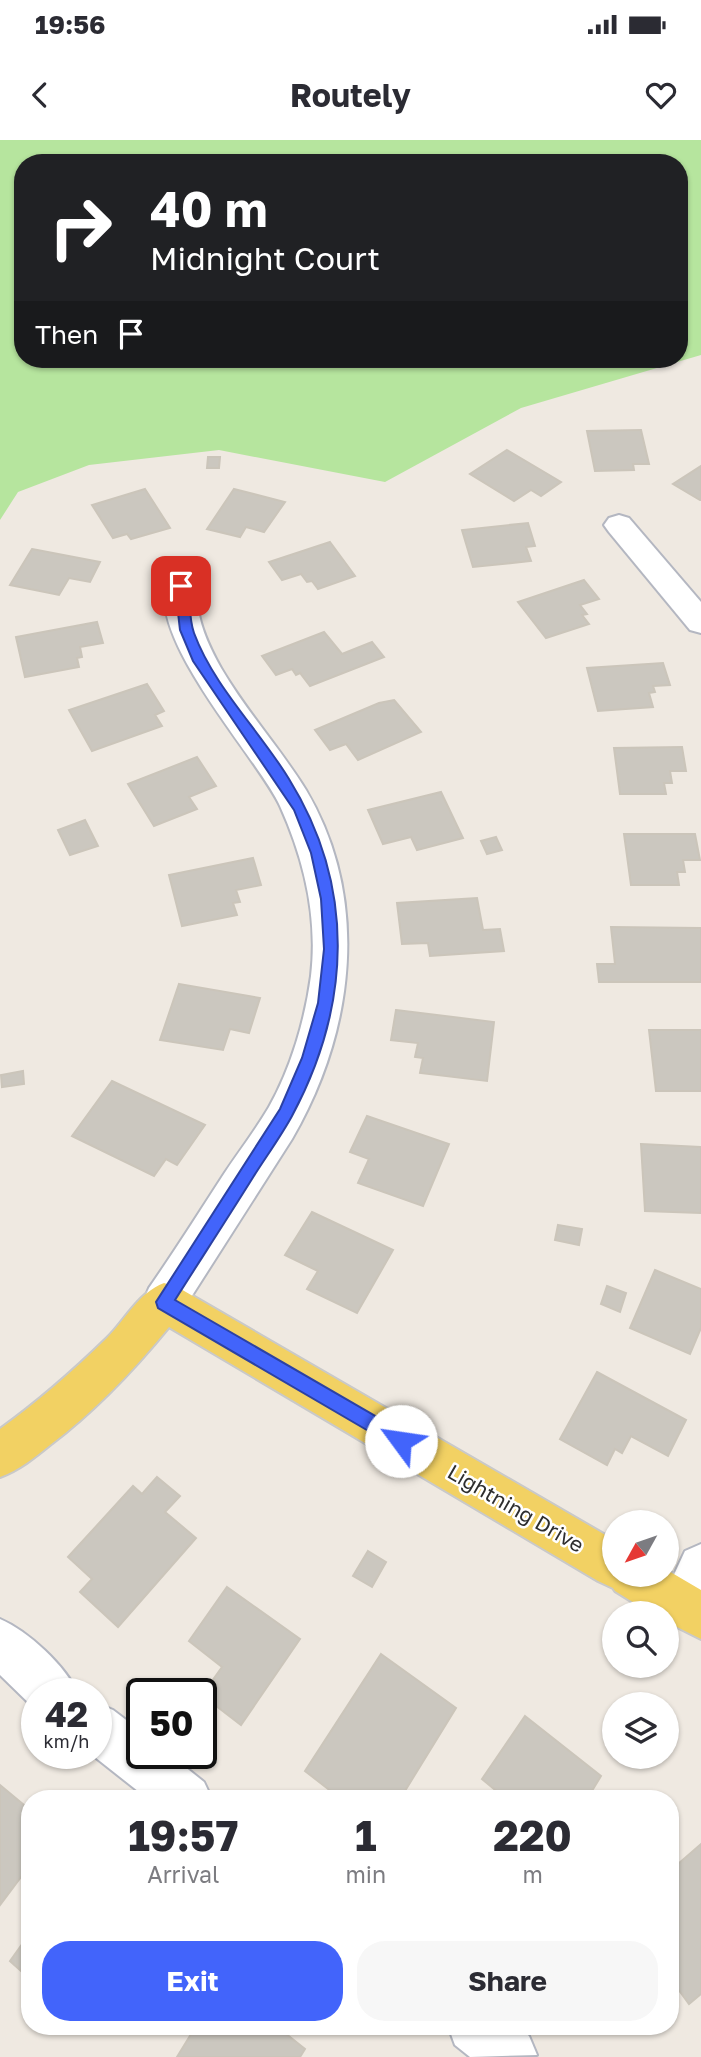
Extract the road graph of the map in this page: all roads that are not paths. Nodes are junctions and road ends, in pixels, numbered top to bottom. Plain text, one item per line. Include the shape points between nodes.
1 (619, 525) dead end
2 (181, 586) dead end
3 (701, 622) edge
4 (164, 1302) junction
5 (0, 1456) edge
6 (602, 1558) edge
7 (668, 1587) edge
8 (695, 1596) edge
9 (0, 1643) edge
10 (37, 1678) edge
11 (112, 1740) edge
12 (176, 1790) edge

1 - 3 street
2 - 4 street via 187,630 200,661 300,809 318,853 329,899 332,949 323,1014 286,1112
4 - 5 main road via 125,1349 67,1406
4 - 6 main road, Lightning Drive
7 - 8 main road
9 - 10 street
11 - 12 street

